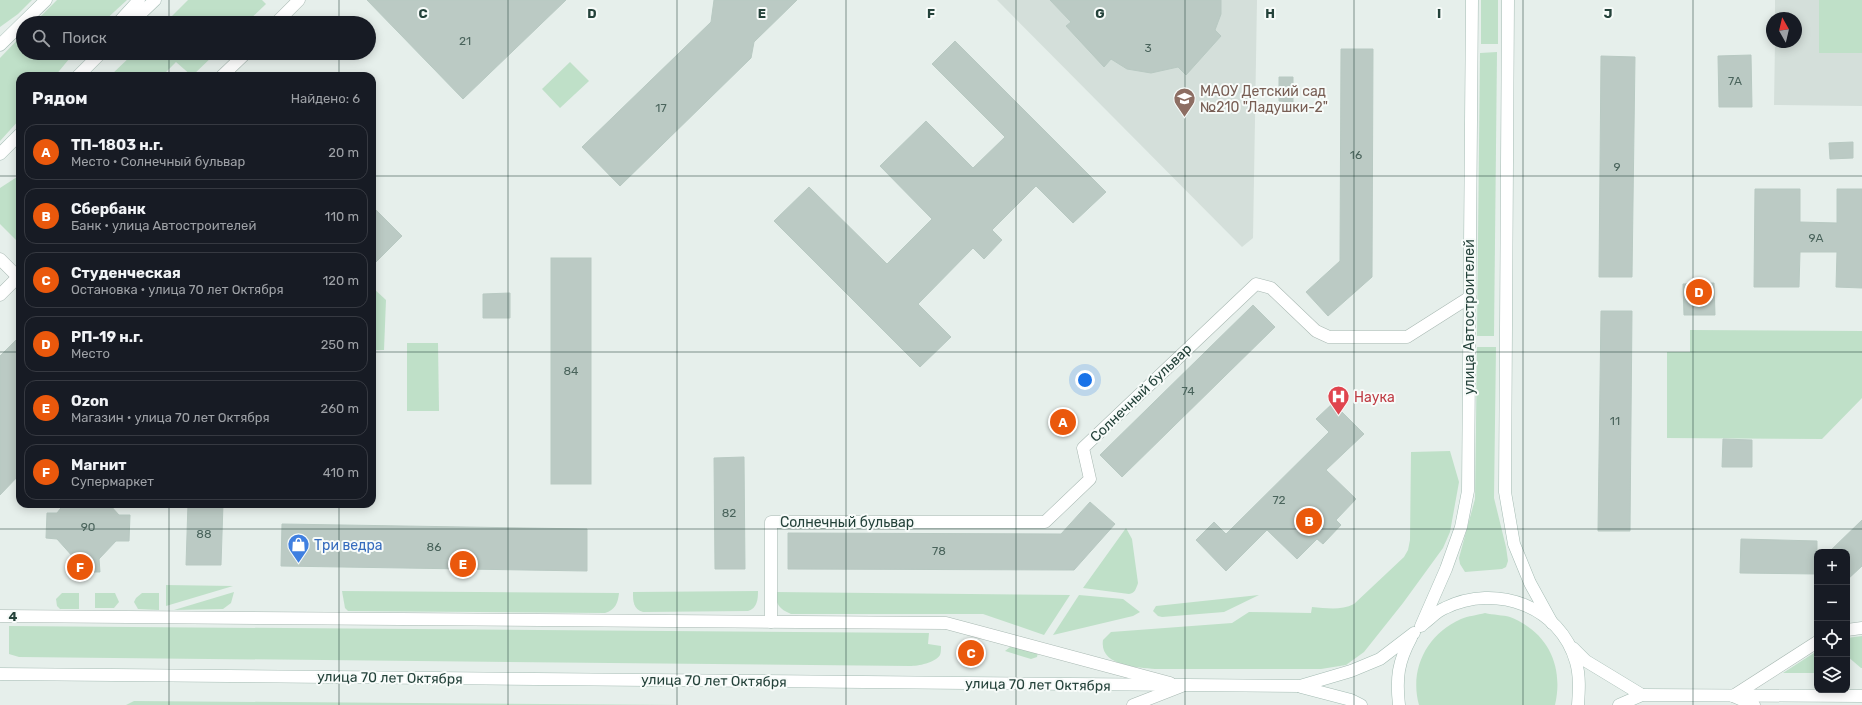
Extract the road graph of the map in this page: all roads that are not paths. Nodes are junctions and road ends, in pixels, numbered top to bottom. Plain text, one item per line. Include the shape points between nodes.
1 (46, 0) edge
2 (139, 0) edge
3 (155, 0) edge
4 (299, 0) edge
5 (1472, 0) edge
6 (1508, 0) edge
7 (30, 16) edge
8 (124, 16) edge
9 (139, 16) edge
10 (283, 16) edge
11 (16, 29) edge
12 (0, 45) edge
13 (90, 60) edge
14 (94, 60) edge
15 (239, 60) edge
16 (81, 72) edge
17 (82, 72) edge
18 (226, 72) edge
19 (16, 138) edge
20 (0, 154) edge
21 (0, 259) edge
22 (16, 273) edge
23 (16, 279) edge
24 (0, 295) edge
25 (1470, 297) junction
26 (0, 616) edge
27 (771, 622) junction
28 (1552, 623) junction
29 (1862, 628) edge
30 (1418, 629) junction
31 (1850, 630) edge
32 (1567, 641) junction
33 (1814, 644) edge
34 (0, 674) edge
35 (1182, 686) junction
36 (1300, 686) junction
37 (1642, 695) junction
38 (1733, 696) junction
39 (1862, 696) edge
40 (1133, 705) edge
41 (1360, 705) edge
42 (1399, 705) edge
43 (1578, 705) edge
44 (1619, 705) edge
45 (1754, 705) edge

1 - 7 main road
2 - 8 main road
3 - 9 main road
4 - 10 main road
5 - 25 main road, улица Автостроителей
6 - 28 main road via 1505,492 1514,544 1530,583
11 - 12 main road
13 - 16 main road
14 - 17 main road
15 - 18 main road
19 - 20 main road
21 - 22 main road
23 - 24 main road
25 - 27 main road, Солнечный бульвар via 1407,338 1329,337 1316,331 1271,288 1256,284 1083,448 1090,479 1045,522 771,522
25 - 30 main road, улица Автостроителей via 1468,491 1461,527 1446,569
26 - 27 main road
27 - 35 main road via 946,623
28 - 30 main road, улица 70 лет Октября via 1529,606 1501,597 1471,598 1444,608
28 - 32 main road
29 - 31 main road
30 - 36 main road, улица 70 лет Октября via 1380,659 1351,671
30 - 42 main road, улица Автостроителей via 1404,652 1396,682
32 - 37 main road via 1586,661
32 - 43 main road via 1576,662 1580,685
33 - 38 main road
34 - 35 main road, улица 70 лет Октября
35 - 36 main road, улица 70 лет Октября
35 - 40 main road
36 - 41 main road via 1351,700
37 - 38 main road
37 - 44 main road
38 - 39 main road
38 - 45 main road

